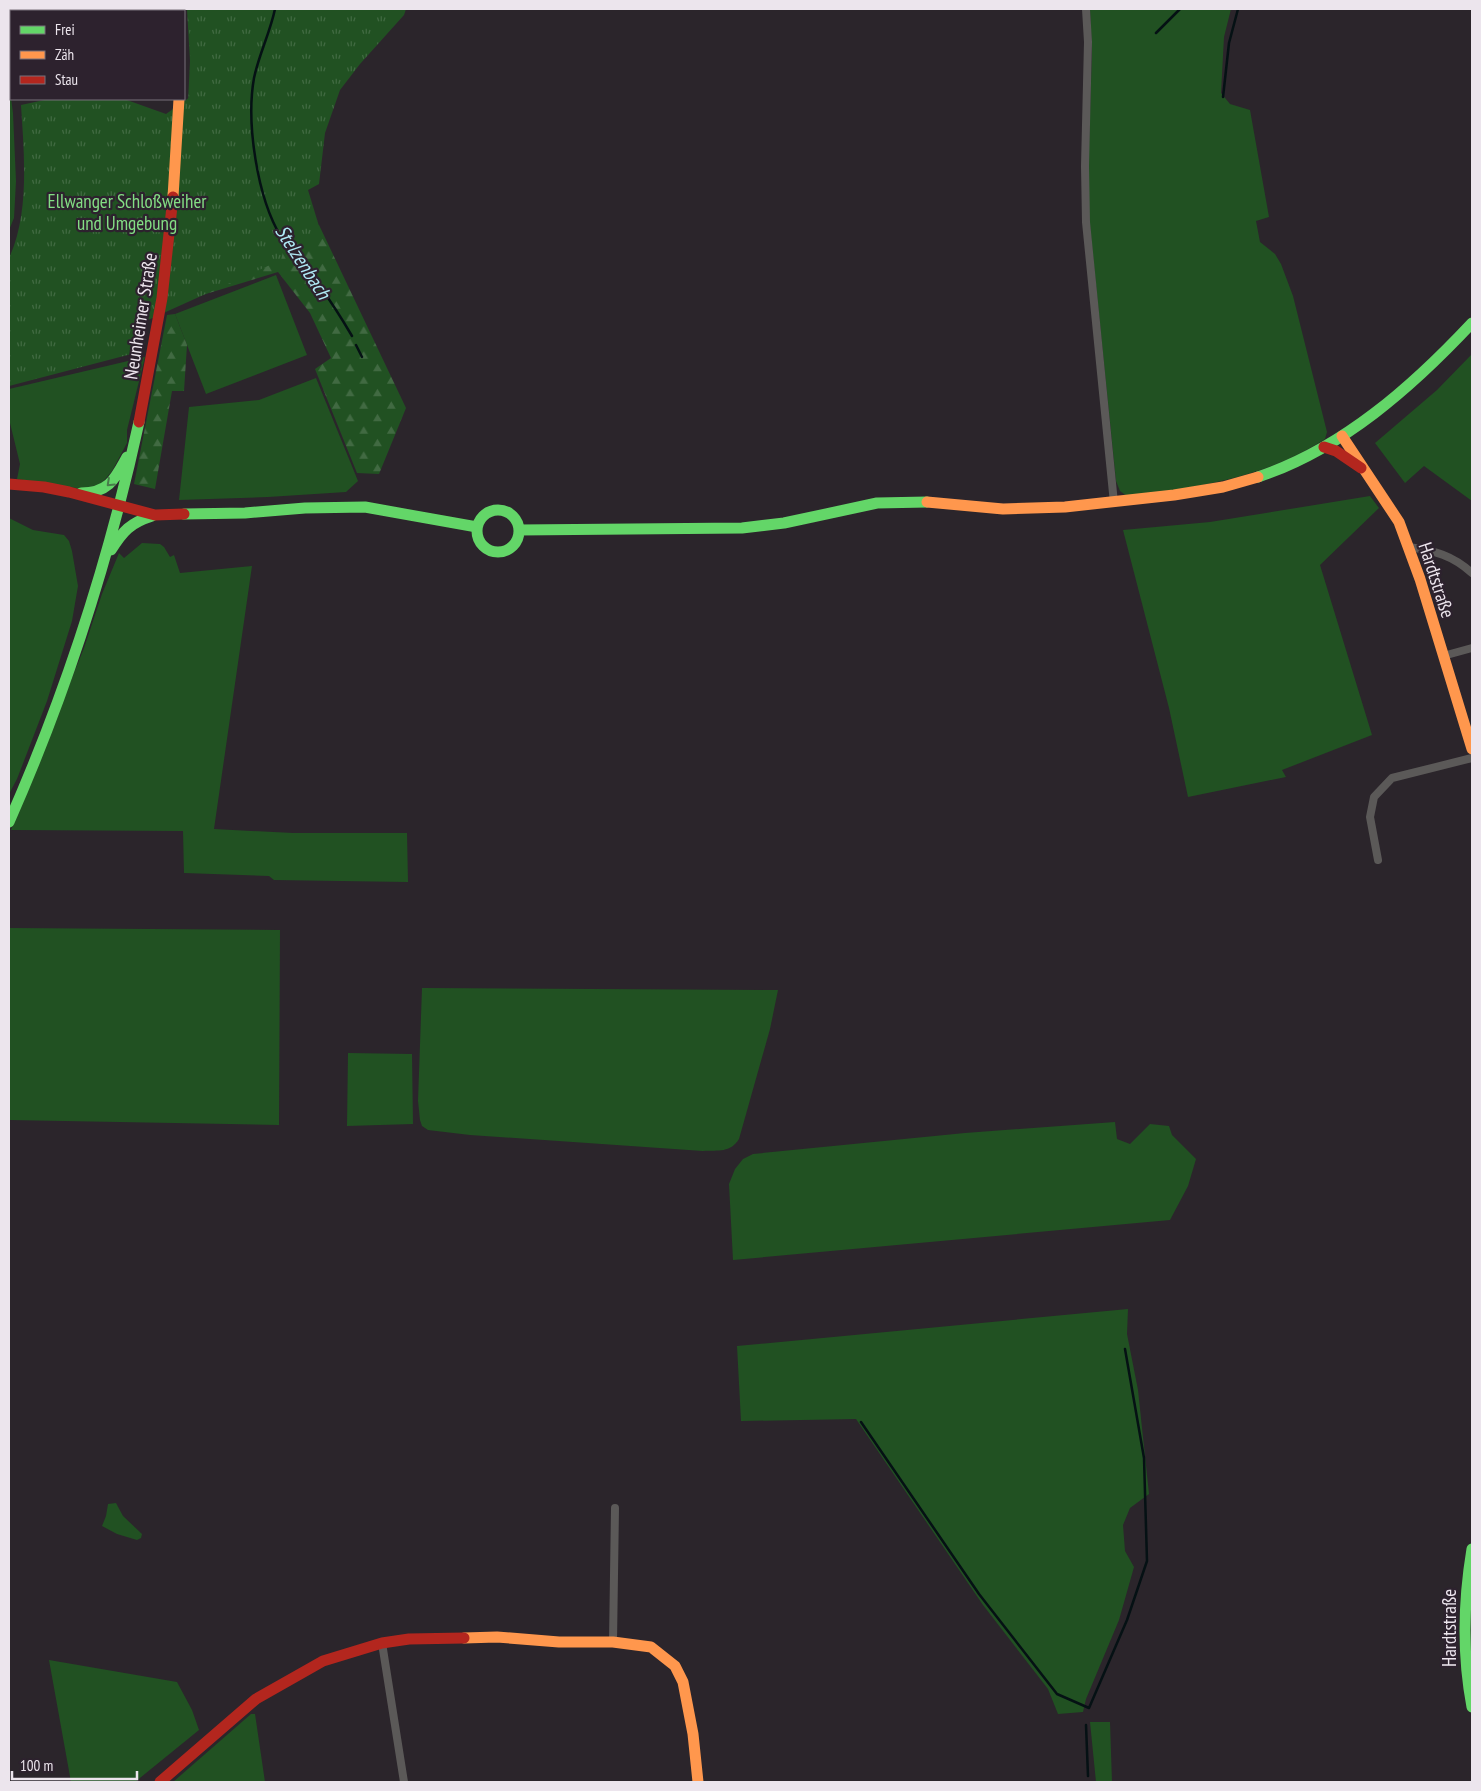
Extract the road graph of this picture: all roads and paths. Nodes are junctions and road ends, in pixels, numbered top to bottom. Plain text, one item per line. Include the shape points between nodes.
1 (1086, 9) edge
2 (179, 100) edge
3 (1472, 323) edge
4 (1342, 436) junction
5 (133, 446) junction
6 (1324, 447) junction
7 (1365, 470) junction
8 (9, 484) edge
9 (69, 492) junction
10 (1114, 503) junction
11 (120, 507) junction
12 (155, 515) junction
13 (477, 527) junction
14 (519, 530) junction
15 (1409, 547) junction
16 (105, 558) junction
17 (1472, 573) edge
18 (1472, 648) edge
19 (1443, 656) junction
20 (1472, 749) edge
21 (1472, 758) edge
22 (9, 822) edge
23 (1378, 860) dead end
24 (615, 1508) dead end
25 (1472, 1549) edge
26 (614, 1642) junction
27 (382, 1643) junction
28 (1472, 1707) edge
29 (160, 1782) edge
30 (404, 1782) edge
31 (698, 1782) edge

1 - 10 street via 1086,222
2 - 5 main road, Neunheimer Straße via 168,251 152,357
3 - 4 main road via 1449,350 1411,385
4 - 6 main road
4 - 7 main road, Hardtstraße
5 -> 9 main road via 111,484 92,494
5 - 11 main road, Neunheimer Straße
6 - 7 main road
6 - 10 main road via 1270,473 1232,485
7 - 15 main road, Hardtstraße via 1399,522
8 - 9 main road
9 - 11 main road
10 - 14 main road via 1016,509 920,501 890,502 799,521 737,528
11 - 12 main road
11 - 16 main road, Neunheimer Straße
12 - 13 main road via 365,507
12 - 16 main road via 137,520 125,528
13 - 14 main road via 485,514 499,510 515,518
13 - 14 main road via 478,538 484,547 499,552 514,546
15 - 17 street via 1433,550 1450,557
15 - 19 main road, Hardtstraße
16 - 22 main road, Neunheimer Straße via 67,679
18 - 19 street
19 - 20 main road, Hardtstraße
21 - 23 street via 1392,778 1374,797 1370,818
24 - 26 street
25 - 28 main road, Hardtstraße via 1464,1604 1463,1644
26 - 27 main road via 497,1637 423,1638
26 - 31 main road via 651,1648 675,1666 683,1682 688,1707
27 - 29 main road via 323,1661 256,1699
27 - 30 street

